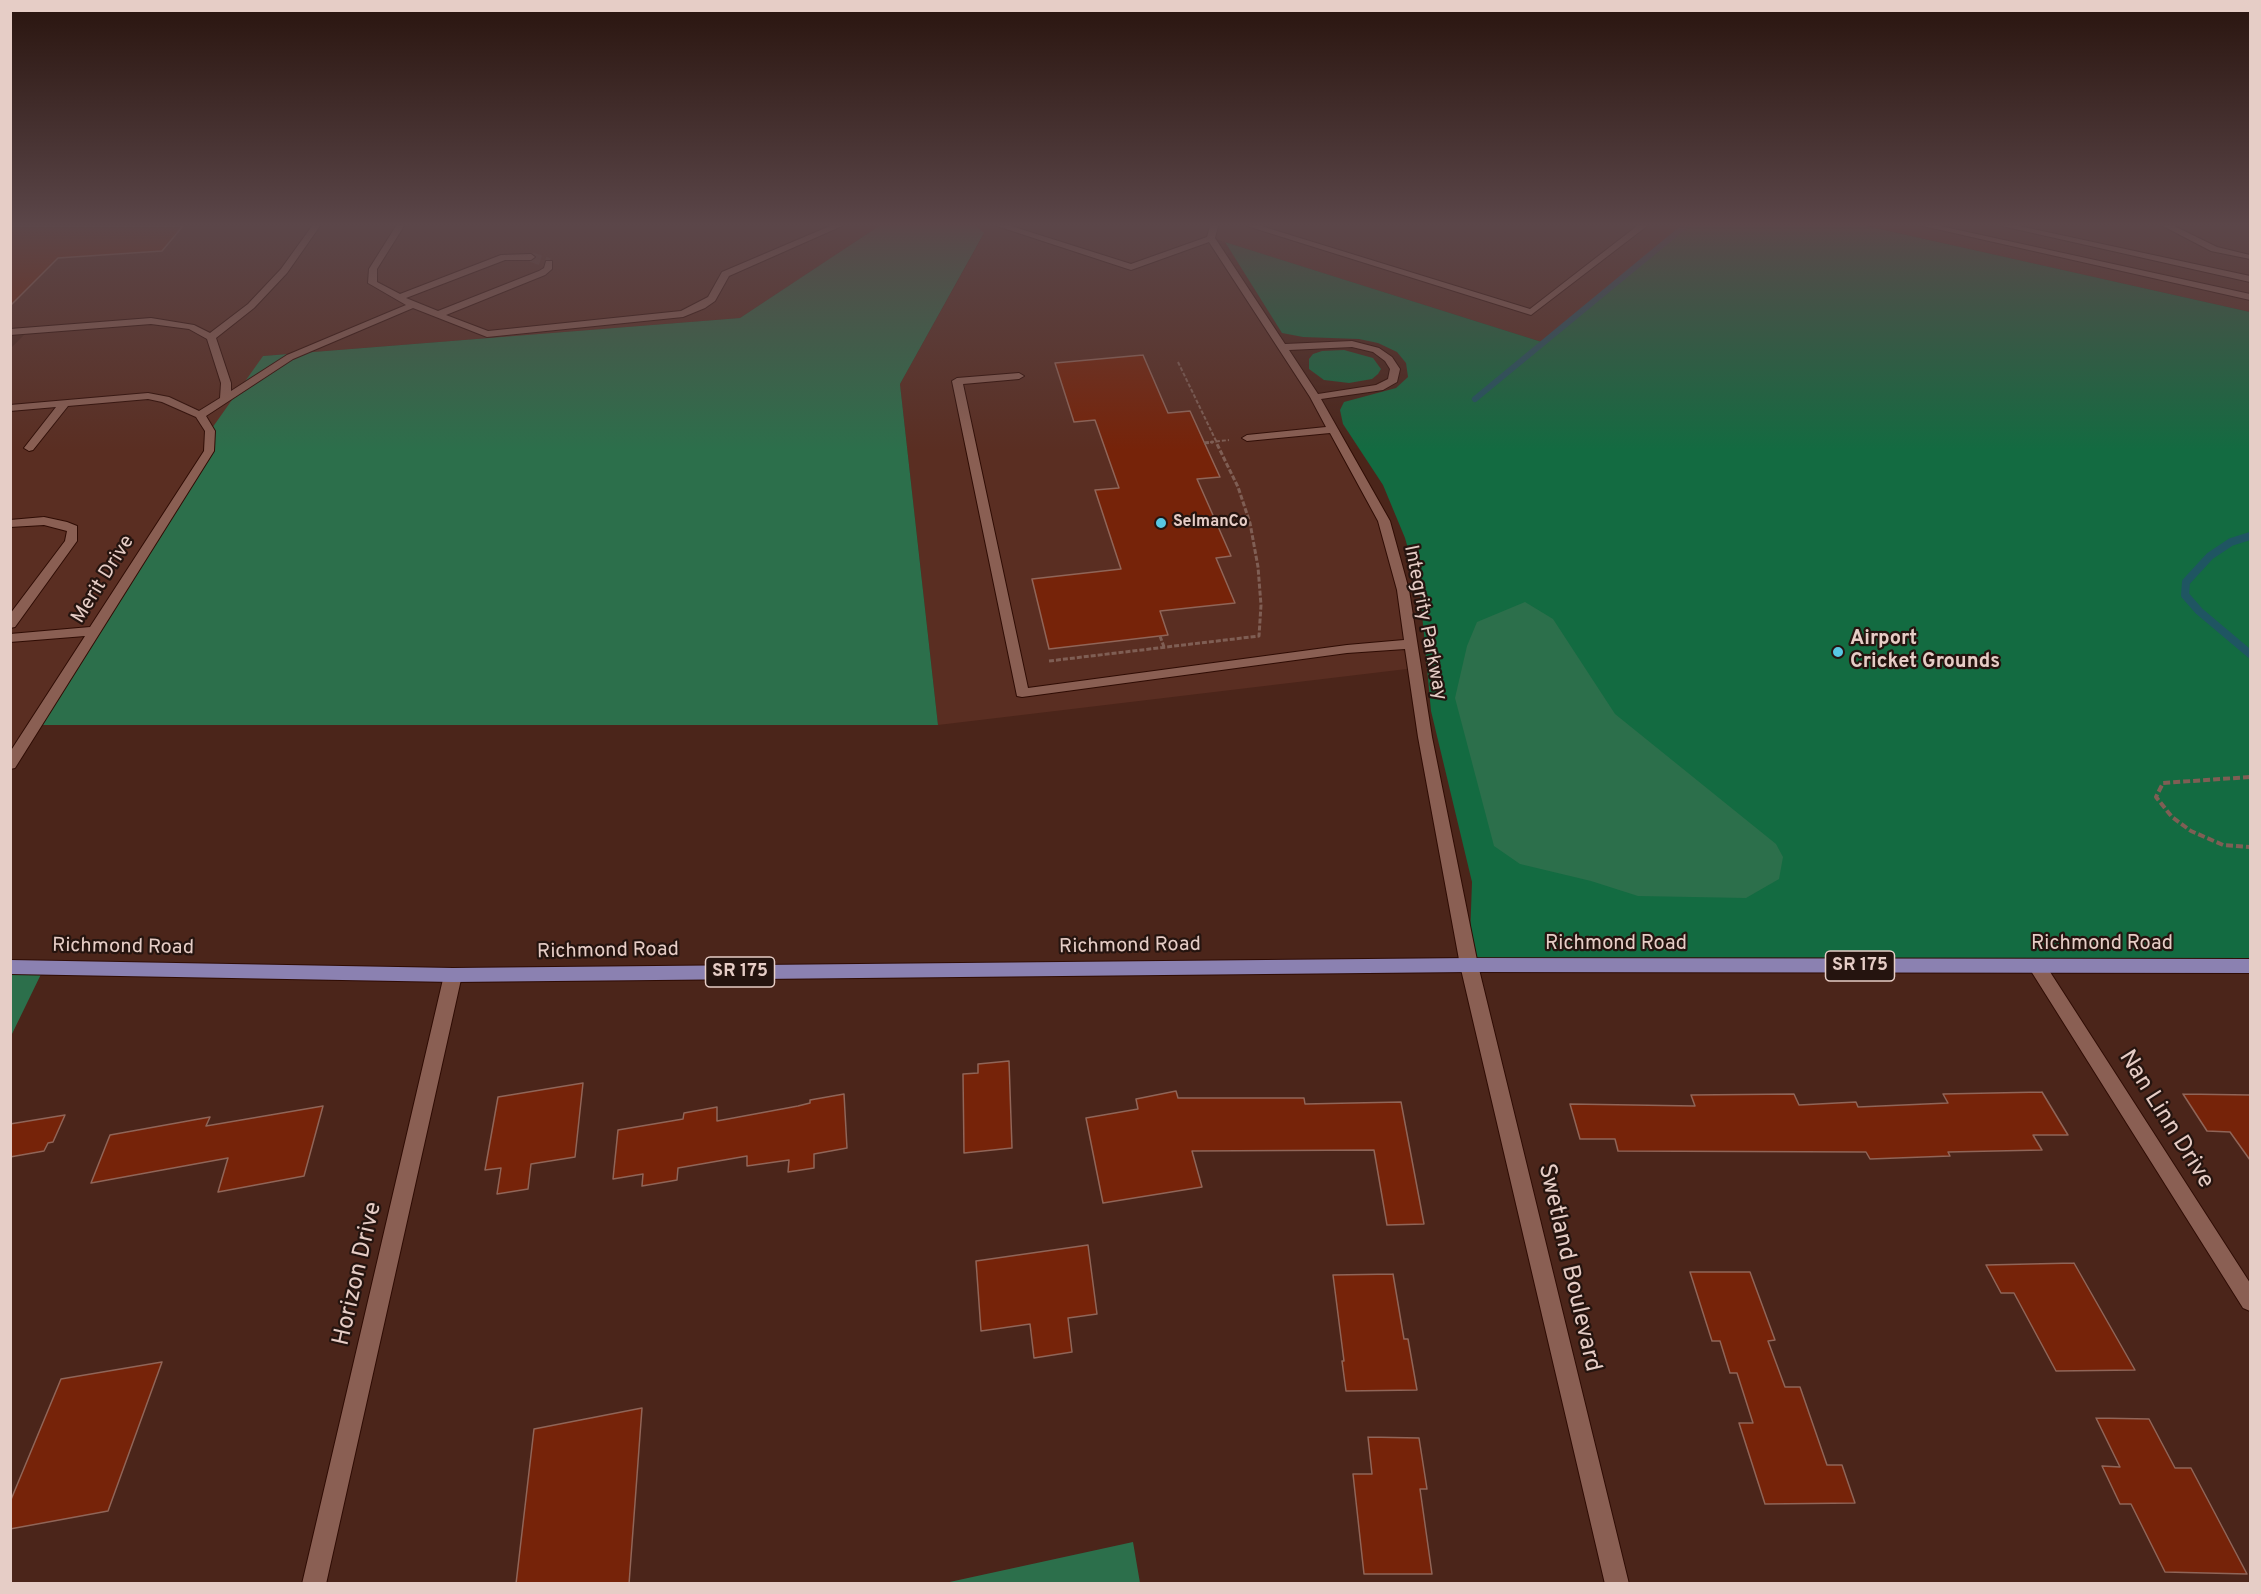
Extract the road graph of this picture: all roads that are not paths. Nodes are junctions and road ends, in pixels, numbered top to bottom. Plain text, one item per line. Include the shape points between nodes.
1 (256, 300) edge
2 (403, 300) edge
3 (474, 300) edge
4 (710, 300) edge
5 (1253, 300) edge
6 (1493, 300) edge
7 (1546, 300) edge
8 (413, 305) junction
9 (437, 315) junction
10 (10, 332) edge
11 (211, 337) junction
12 (1281, 347) junction
13 (1019, 376) dead end
14 (1315, 397) junction
15 (225, 398) junction
16 (65, 403) junction
17 (10, 408) edge
18 (200, 415) junction
19 (1334, 429) junction
20 (1247, 438) dead end
21 (29, 448) dead end
22 (10, 524) edge
23 (10, 624) edge
24 (95, 631) junction
25 (10, 638) edge
26 (1411, 644) junction
27 (10, 764) edge
28 (1469, 965) junction
29 (2037, 966) junction
30 (2250, 966) edge
31 (10, 967) edge
32 (453, 975) junction
33 (2250, 1301) edge
34 (314, 1584) edge
35 (1617, 1584) edge

1 - 11 street
2 - 8 street
3 - 9 street
4 - 9 street via 683,314 488,334
5 - 12 street, Integrity Parkway
6 - 7 street via 1531,312
8 - 9 street
8 - 15 street via 290,357
10 - 11 street via 151,321 191,327
11 - 15 street via 226,383
12 - 14 street, Integrity Parkway
12 - 14 street via 1353,344 1376,350 1395,369 1393,380 1379,387
13 - 26 street via 957,381 1022,693 1347,649
14 - 19 street, Integrity Parkway
15 - 18 street
16 - 17 street
16 - 18 street via 148,396 165,399
16 - 21 street
18 - 24 street, Merit Drive via 210,431 209,451
19 - 20 street
19 - 26 street, Integrity Parkway via 1384,521
22 - 23 street via 44,520 73,529 71,541
24 - 25 street
24 - 27 street, Merit Drive
26 - 28 street, Integrity Parkway
28 - 29 main road, Richmond Road / SR 175
28 - 32 main road, Richmond Road / SR 175
28 - 35 street, Swetland Boulevard
29 - 30 main road, Richmond Road / SR 175
29 - 33 street, Nan Linn Drive
31 - 32 main road, Richmond Road / SR 175
32 - 34 street, Horizon Drive

